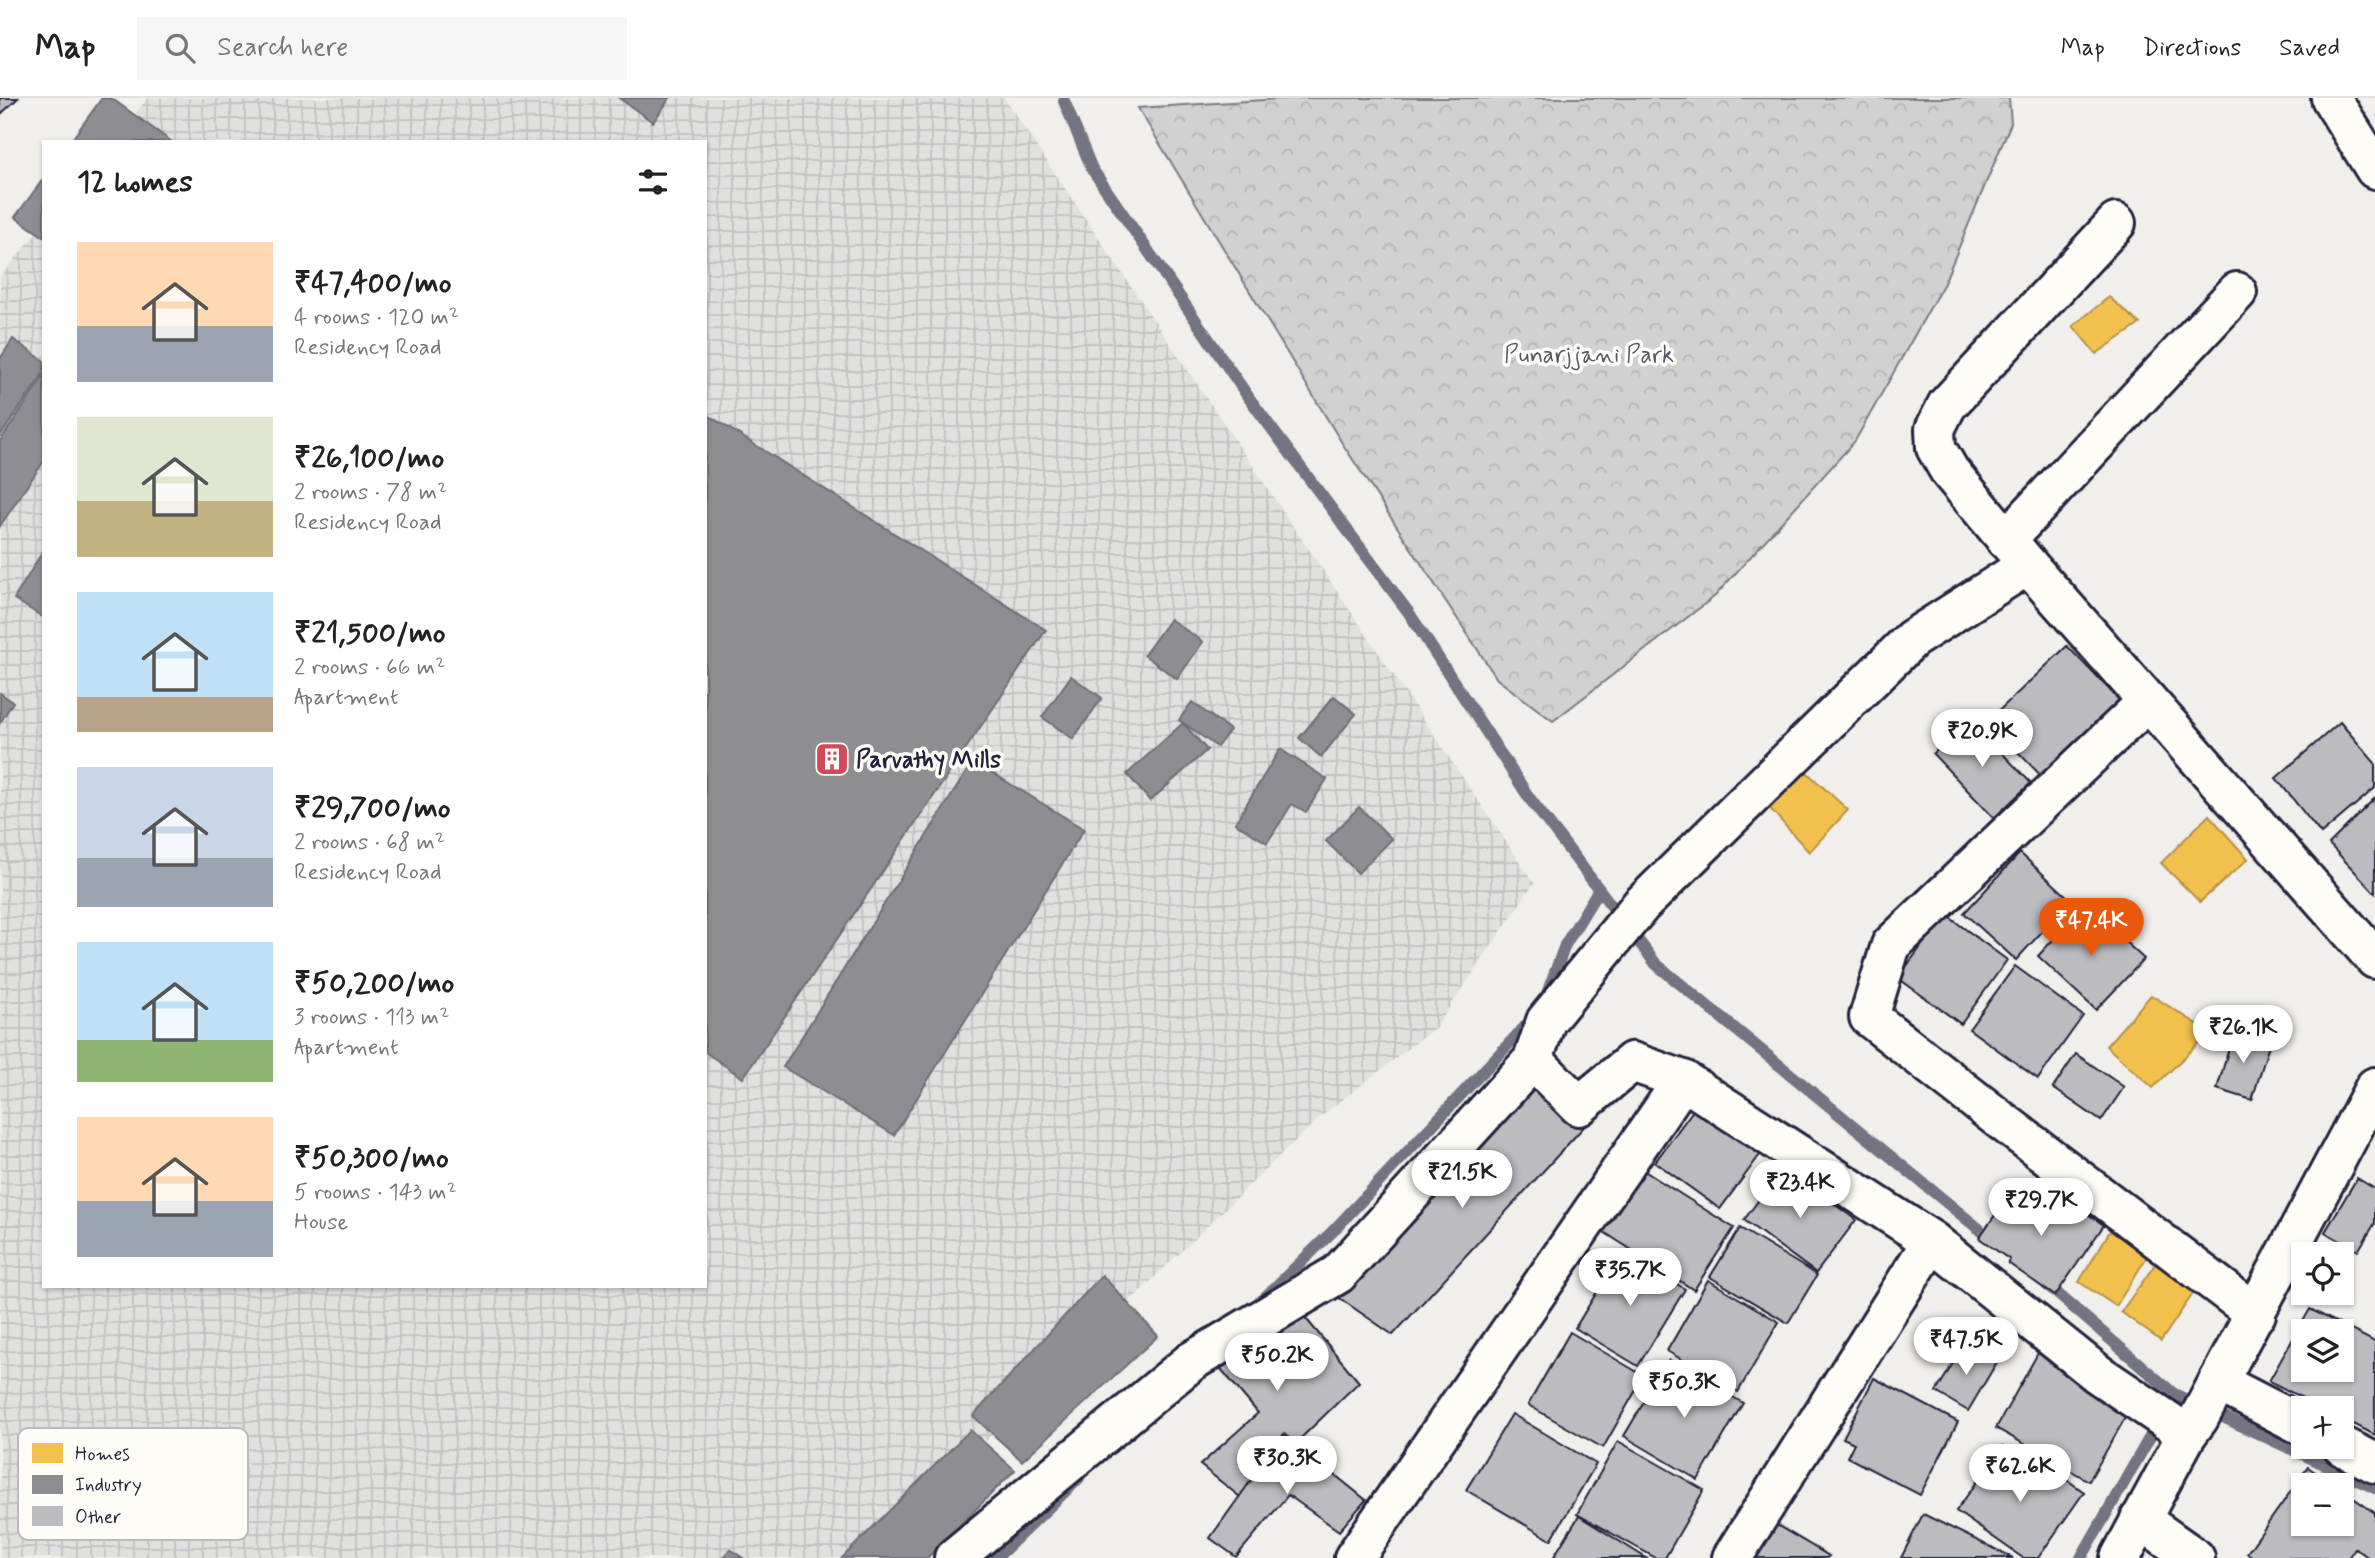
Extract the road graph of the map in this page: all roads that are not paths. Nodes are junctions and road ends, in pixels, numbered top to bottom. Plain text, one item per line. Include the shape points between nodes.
1 (2331, 98) edge
2 (2375, 169) edge
3 (2116, 223) dead end
4 (2237, 292) dead end
5 (2017, 553) junction
6 (2147, 702) junction
7 (2375, 959) edge
8 (1533, 1060) junction
9 (1683, 1080) junction
10 (2375, 1087) edge
11 (1932, 1241) junction
12 (2256, 1314) junction
13 (2204, 1407) junction
14 (2291, 1424) edge
15 (2354, 1452) edge
16 (2375, 1463) edge
17 (2140, 1519) junction
18 (954, 1558) edge
19 (1354, 1558) edge
20 (1732, 1558) edge
21 (2120, 1558) edge
22 (2195, 1558) edge

1 - 2 street
3 - 5 street via 1947,405 1935,429 1936,448 1950,472
4 - 5 street
5 - 6 street
5 - 8 street via 1912,639 1641,905 1546,1021
6 - 7 street
6 - 12 street via 1891,945 1869,1017
8 - 9 street via 1578,1106 1632,1062
8 - 18 street via 1338,1274 1192,1361
9 - 11 street
9 - 19 street
10 - 12 street
11 - 13 street via 2098,1374
11 - 20 street
12 - 13 street
13 - 14 street
13 - 17 street
15 - 16 street
17 - 21 street
17 - 22 street

